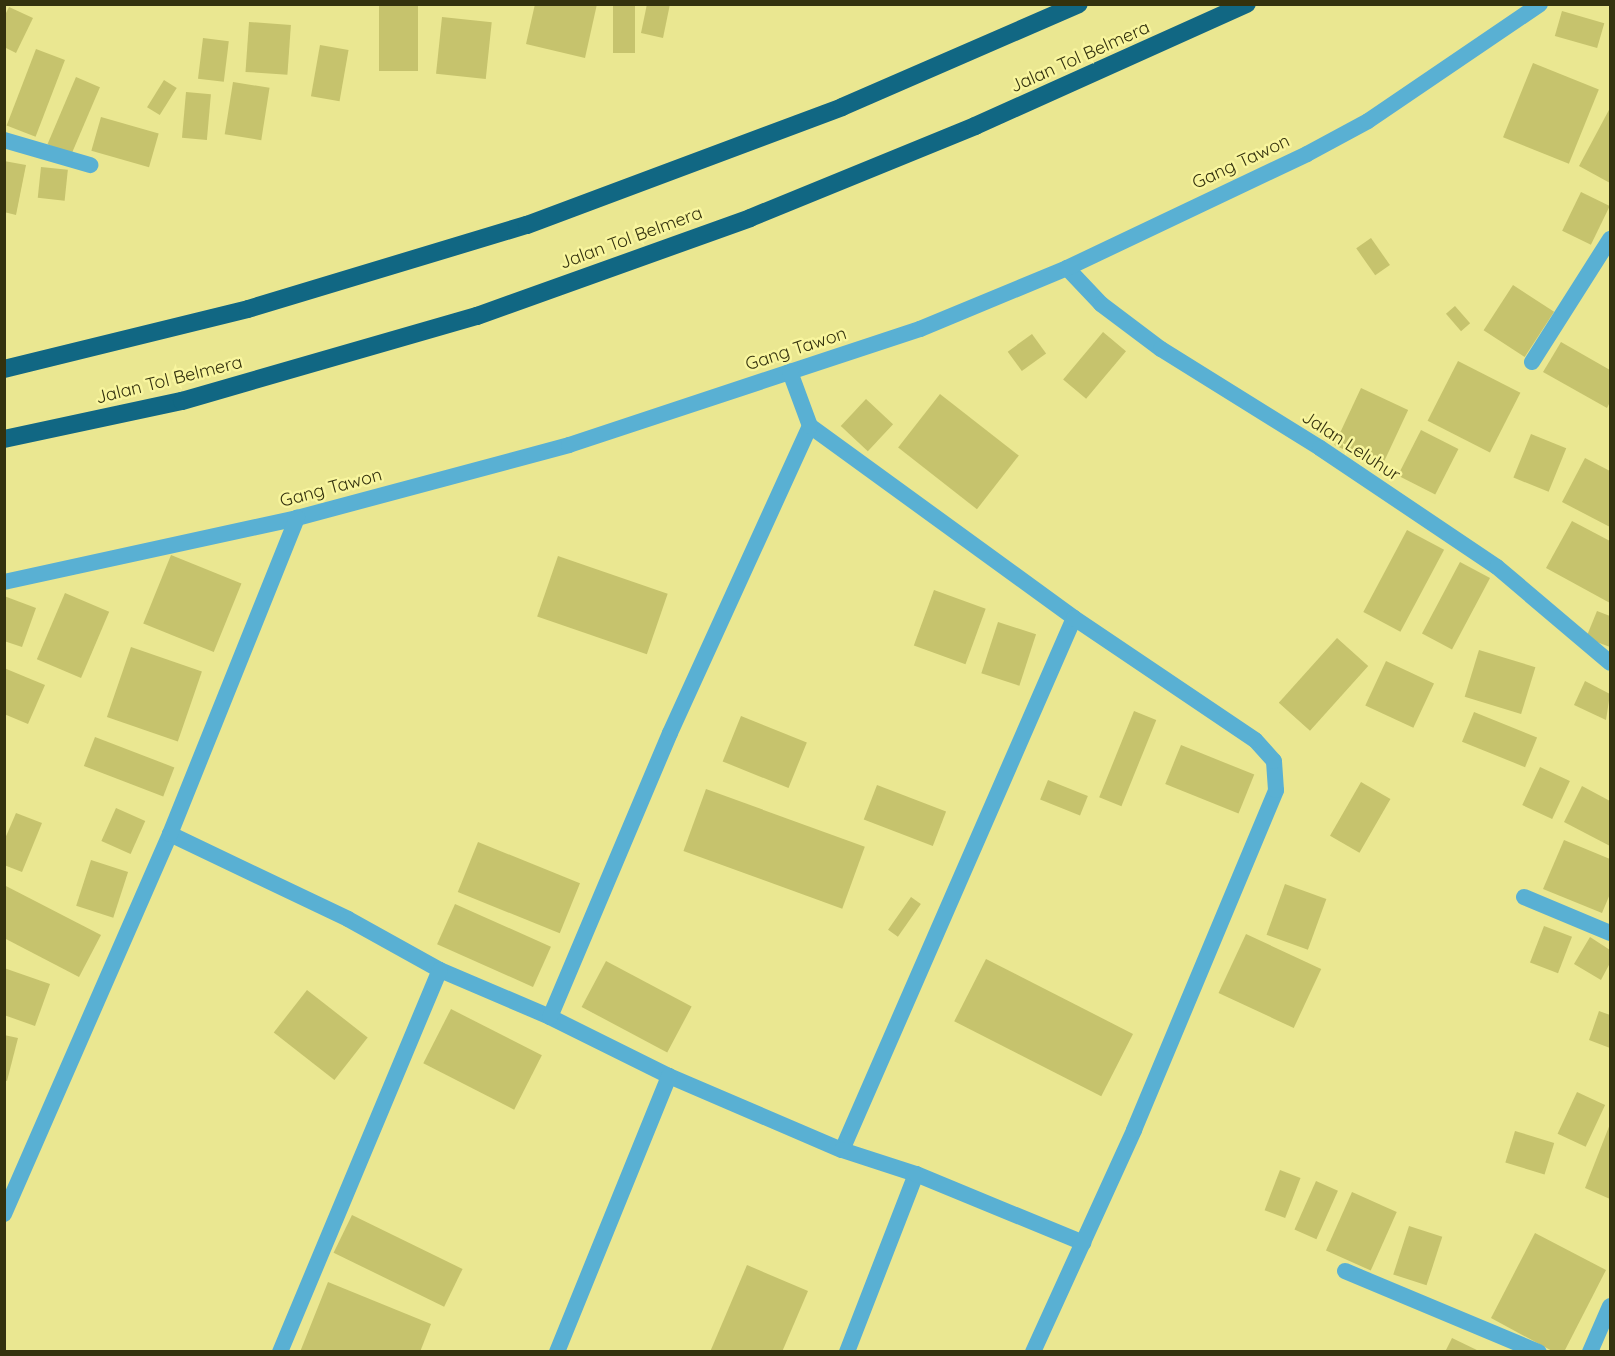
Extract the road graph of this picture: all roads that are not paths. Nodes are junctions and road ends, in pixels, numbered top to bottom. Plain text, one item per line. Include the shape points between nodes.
1 (1079, 4) edge
2 (1247, 4) edge
3 (1540, 4) edge
4 (4, 140) edge
5 (90, 165) dead end
6 (1611, 239) edge
7 (1067, 268) junction
8 (1532, 362) dead end
9 (4, 369) edge
10 (790, 372) junction
11 (810, 426) junction
12 (4, 439) edge
13 (297, 518) junction
14 (4, 582) edge
15 (1074, 618) junction
16 (1611, 663) edge
17 (170, 834) junction
18 (1524, 897) dead end
19 (1611, 933) edge
20 (440, 970) junction
21 (550, 1017) junction
22 (669, 1076) junction
23 (842, 1150) junction
24 (916, 1174) junction
25 (4, 1214) edge
26 (1083, 1243) junction
27 (1345, 1271) dead end
28 (1611, 1306) edge
29 (280, 1352) edge
30 (557, 1352) edge
31 (847, 1352) edge
32 (1033, 1352) edge
33 (1539, 1352) edge
34 (1590, 1352) edge

1 - 9 highway via 842,107 527,225 248,309
2 - 12 highway, Jalan Tol Belmera via 985,122 761,213 477,316 182,401
3 - 7 street, Gang Tawon via 1368,121
4 - 5 street
6 - 8 street
7 - 10 street, Gang Tawon via 920,329
7 - 16 street, Jalan Leluhur via 1101,304 1161,349 1320,448 1497,567
10 - 11 street
10 - 13 street, Gang Tawon via 568,445
11 - 15 street
11 - 21 street via 670,734
13 - 14 street, Gang Tawon
13 - 17 street
15 - 23 street
15 - 26 street via 1255,740 1274,761 1276,774 1276,790
17 - 20 street via 348,919
17 - 25 street
18 - 19 street
20 - 21 street
20 - 29 street
21 - 22 street
22 - 23 street
22 - 30 street
23 - 24 street
24 - 26 street
24 - 31 street
26 - 32 street
27 - 33 street
28 - 34 street

